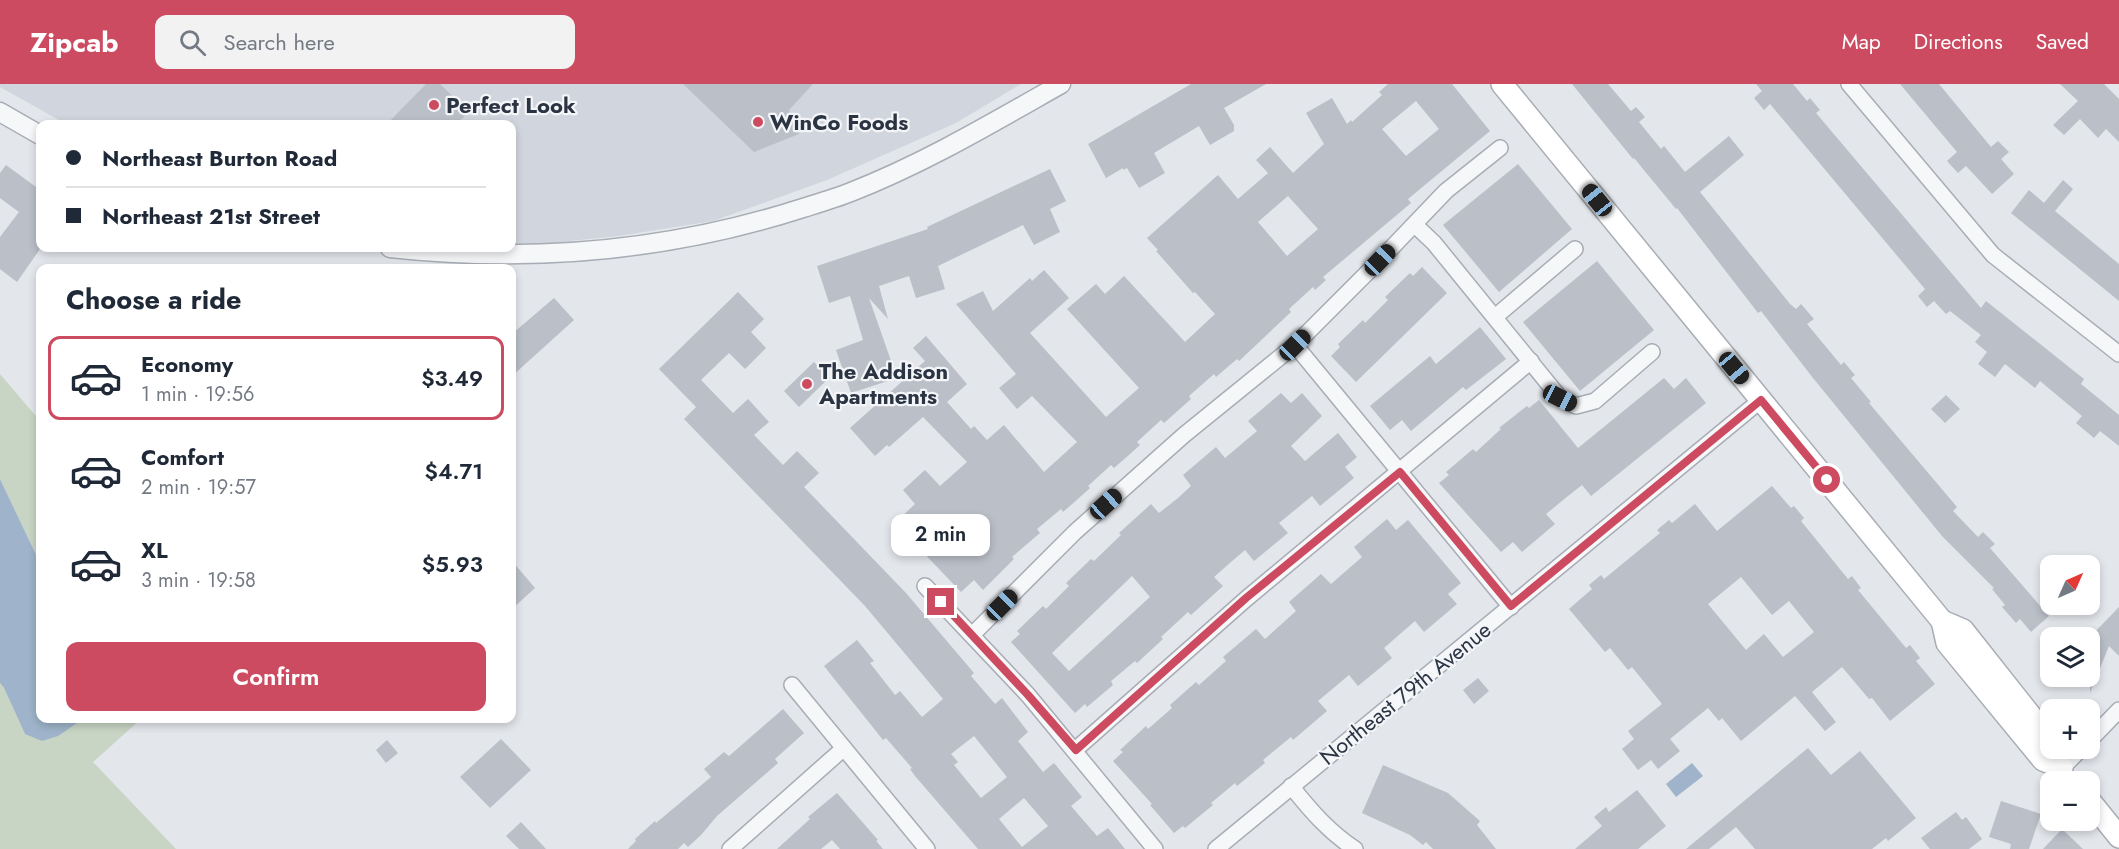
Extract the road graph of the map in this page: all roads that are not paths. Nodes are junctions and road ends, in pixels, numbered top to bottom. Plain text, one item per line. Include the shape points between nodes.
1 (1061, 84) edge
2 (1502, 84) edge
3 (1850, 84) edge
4 (0, 112) edge
5 (36, 133) edge
6 (1500, 147) dead end
7 (1415, 225) junction
8 (1575, 249) dead end
9 (429, 252) edge
10 (1495, 316) junction
11 (1295, 345) junction
12 (1652, 352) dead end
13 (2119, 354) edge
14 (1531, 362) junction
15 (1761, 400) junction
16 (1400, 472) junction
17 (925, 586) dead end
18 (1511, 606) junction
19 (1942, 621) junction
20 (972, 634) junction
21 (792, 685) dead end
22 (2119, 711) edge
23 (2040, 727) edge
24 (2100, 731) edge
25 (844, 748) junction
26 (1076, 750) junction
27 (2064, 766) edge
28 (1291, 786) junction
29 (2100, 813) edge
30 (2119, 837) edge
31 (730, 849) edge
32 (927, 849) edge
33 (1155, 849) edge
34 (1216, 849) edge
35 (1355, 849) edge

1 - 9 street via 931,157 850,193 767,219 671,241 565,253
2 - 15 main road
3 - 13 street via 1993,255
4 - 5 street
6 - 7 street via 1446,191
7 - 10 street
7 - 11 street
8 - 10 street
10 - 14 street
11 - 16 street
11 - 20 street via 1100,510
12 - 14 street via 1595,401 1576,406 1560,398
14 - 16 street
15 - 18 street, Northeast 79th Avenue
15 - 19 main road
16 - 18 street
16 - 26 street via 1246,598
17 - 20 street
18 - 28 street, Northeast 79th Avenue
19 - 23 main road via 1963,630
19 - 27 main road via 1947,643 2043,760
20 - 26 street
21 - 25 street
22 - 24 street
25 - 31 street
25 - 32 street
26 - 33 street
28 - 34 street, Northeast 79th Avenue
28 - 35 street via 1316,818
29 - 30 main road

